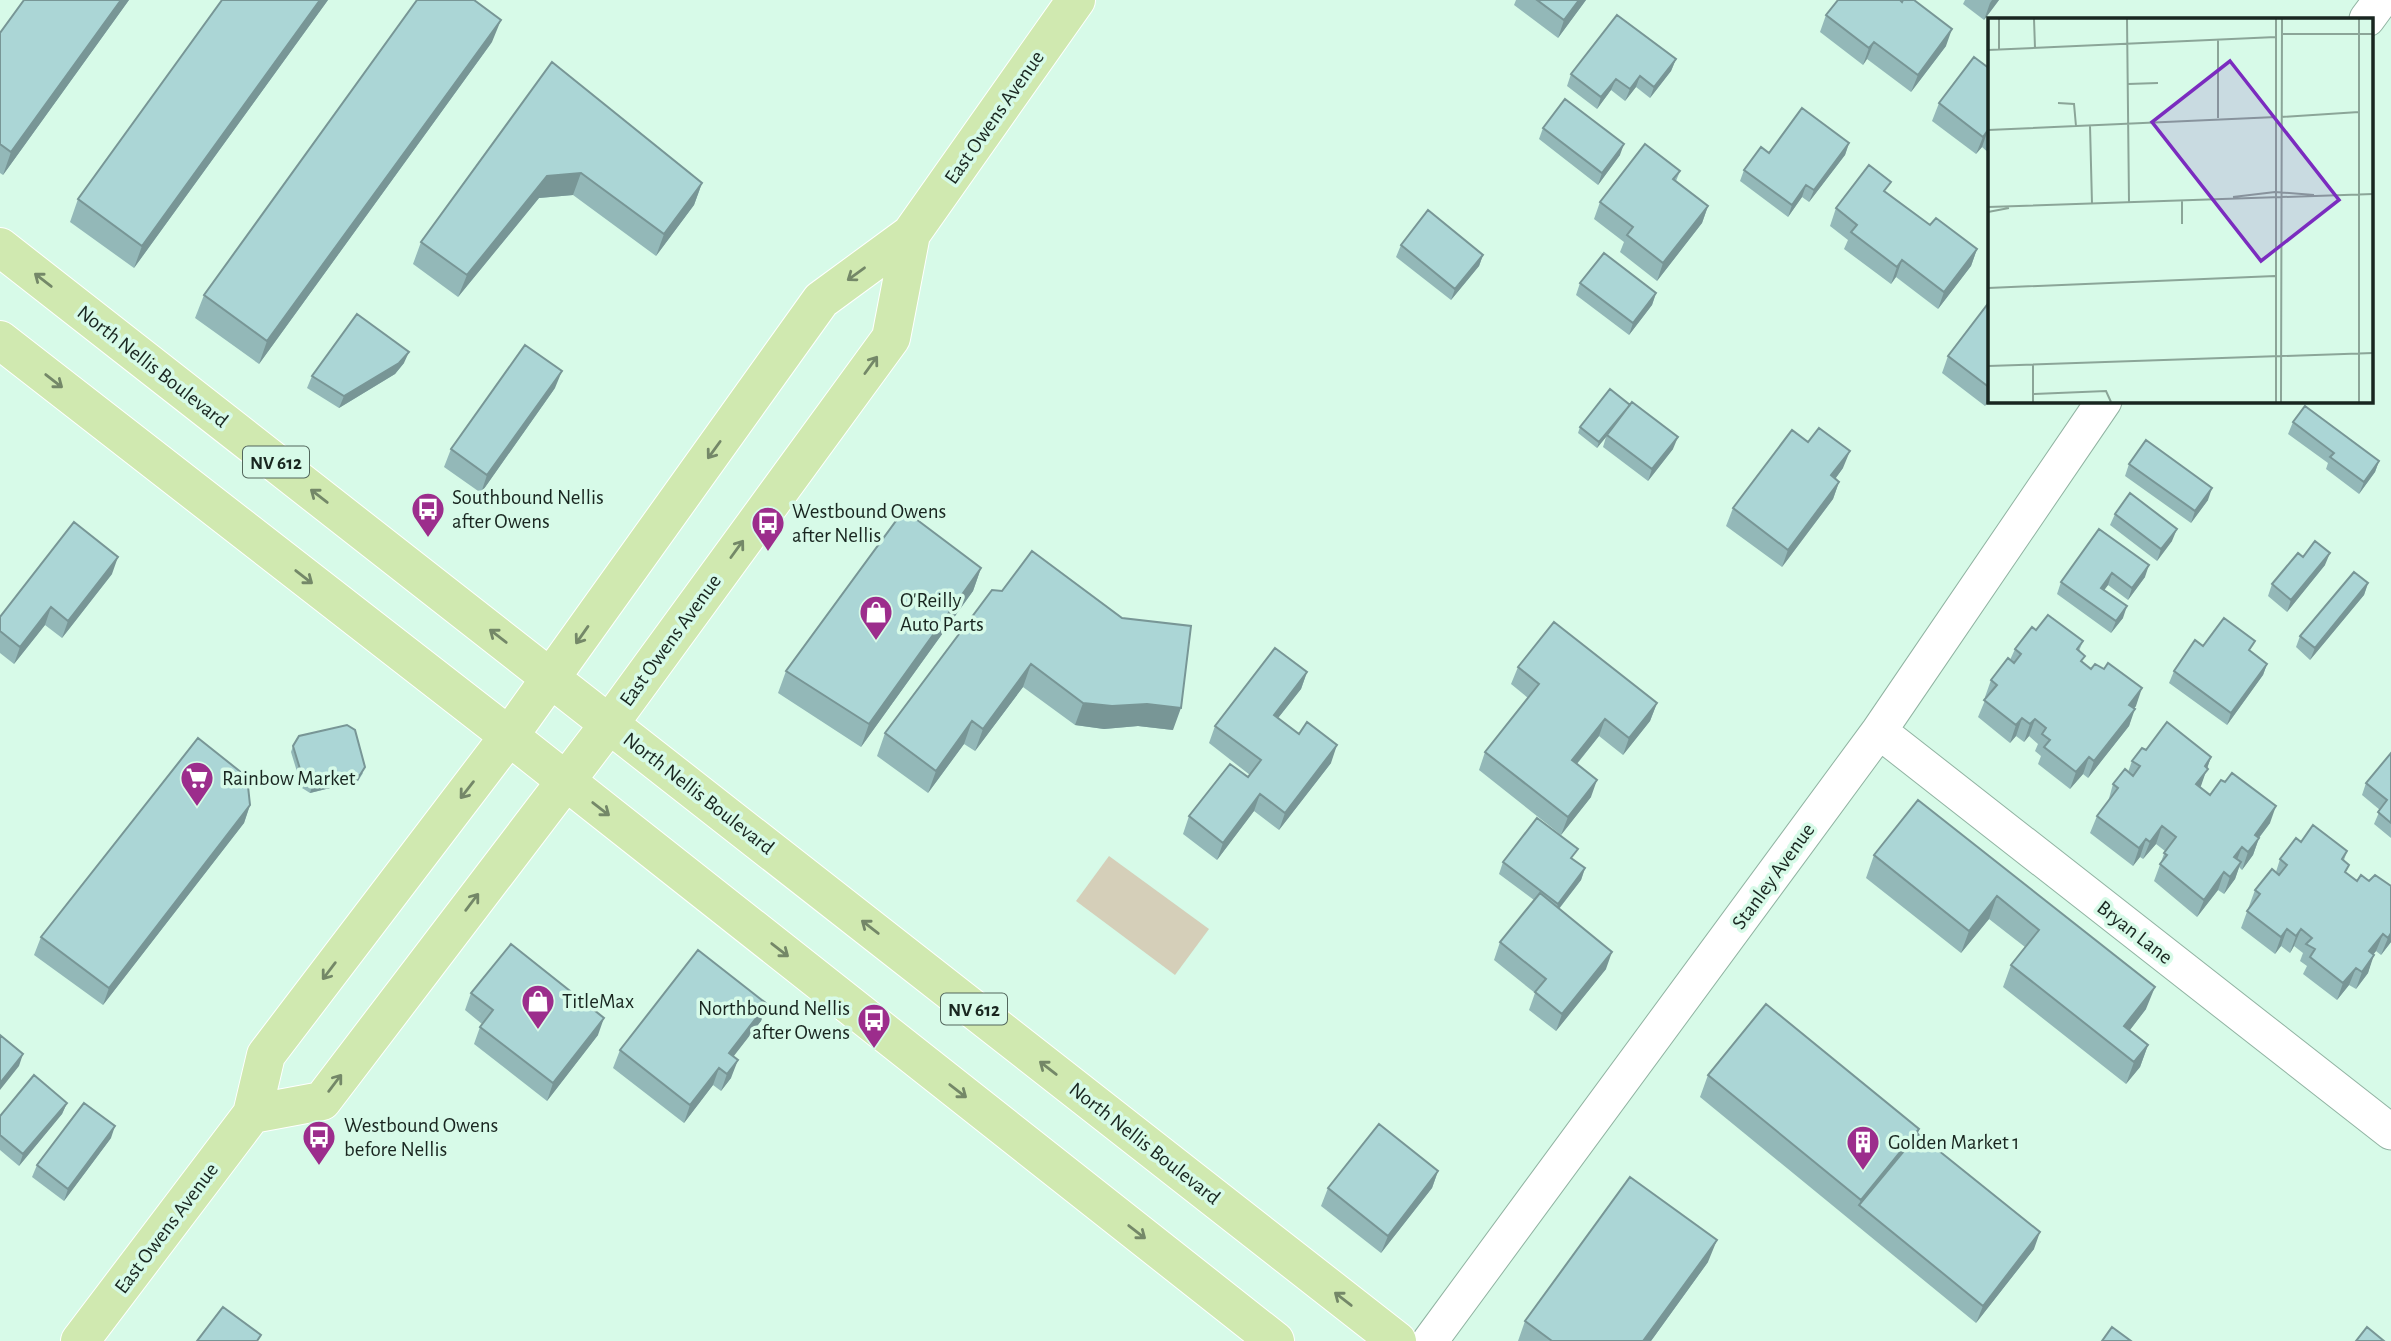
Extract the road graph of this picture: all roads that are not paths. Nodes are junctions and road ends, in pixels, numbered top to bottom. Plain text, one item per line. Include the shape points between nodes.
1 (1076, 0) edge
2 (2381, 0) edge
3 (2368, 18) edge
4 (911, 234) junction
5 (0, 247) edge
6 (0, 340) edge
7 (2103, 402) edge
8 (552, 678) junction
9 (610, 723) junction
10 (1879, 731) junction
11 (509, 736) junction
12 (566, 781) junction
13 (252, 1114) junction
14 (2391, 1132) edge
15 (80, 1341) edge
16 (1275, 1341) edge
17 (1397, 1341) edge
18 (1430, 1341) edge

1 - 4 main road, East Owens Avenue
2 - 3 street
4 -> 8 main road, East Owens Avenue via 821,300
9 -> 4 main road, East Owens Avenue via 891,338
8 -> 5 main road, North Nellis Boulevard / NV 612
6 -> 11 main road
7 - 10 street, Stanley Avenue
8 - 9 main road, North Nellis Boulevard / NV 612
8 - 11 main road, East Owens Avenue
9 - 12 main road, East Owens Avenue
17 -> 9 main road, North Nellis Boulevard / NV 612
10 - 14 street, Bryan Lane
10 - 18 street, Stanley Avenue
11 - 12 main road
11 -> 13 main road, East Owens Avenue via 267,1055
13 -> 12 main road, East Owens Avenue via 322,1101
12 -> 16 main road
13 - 15 main road, East Owens Avenue

